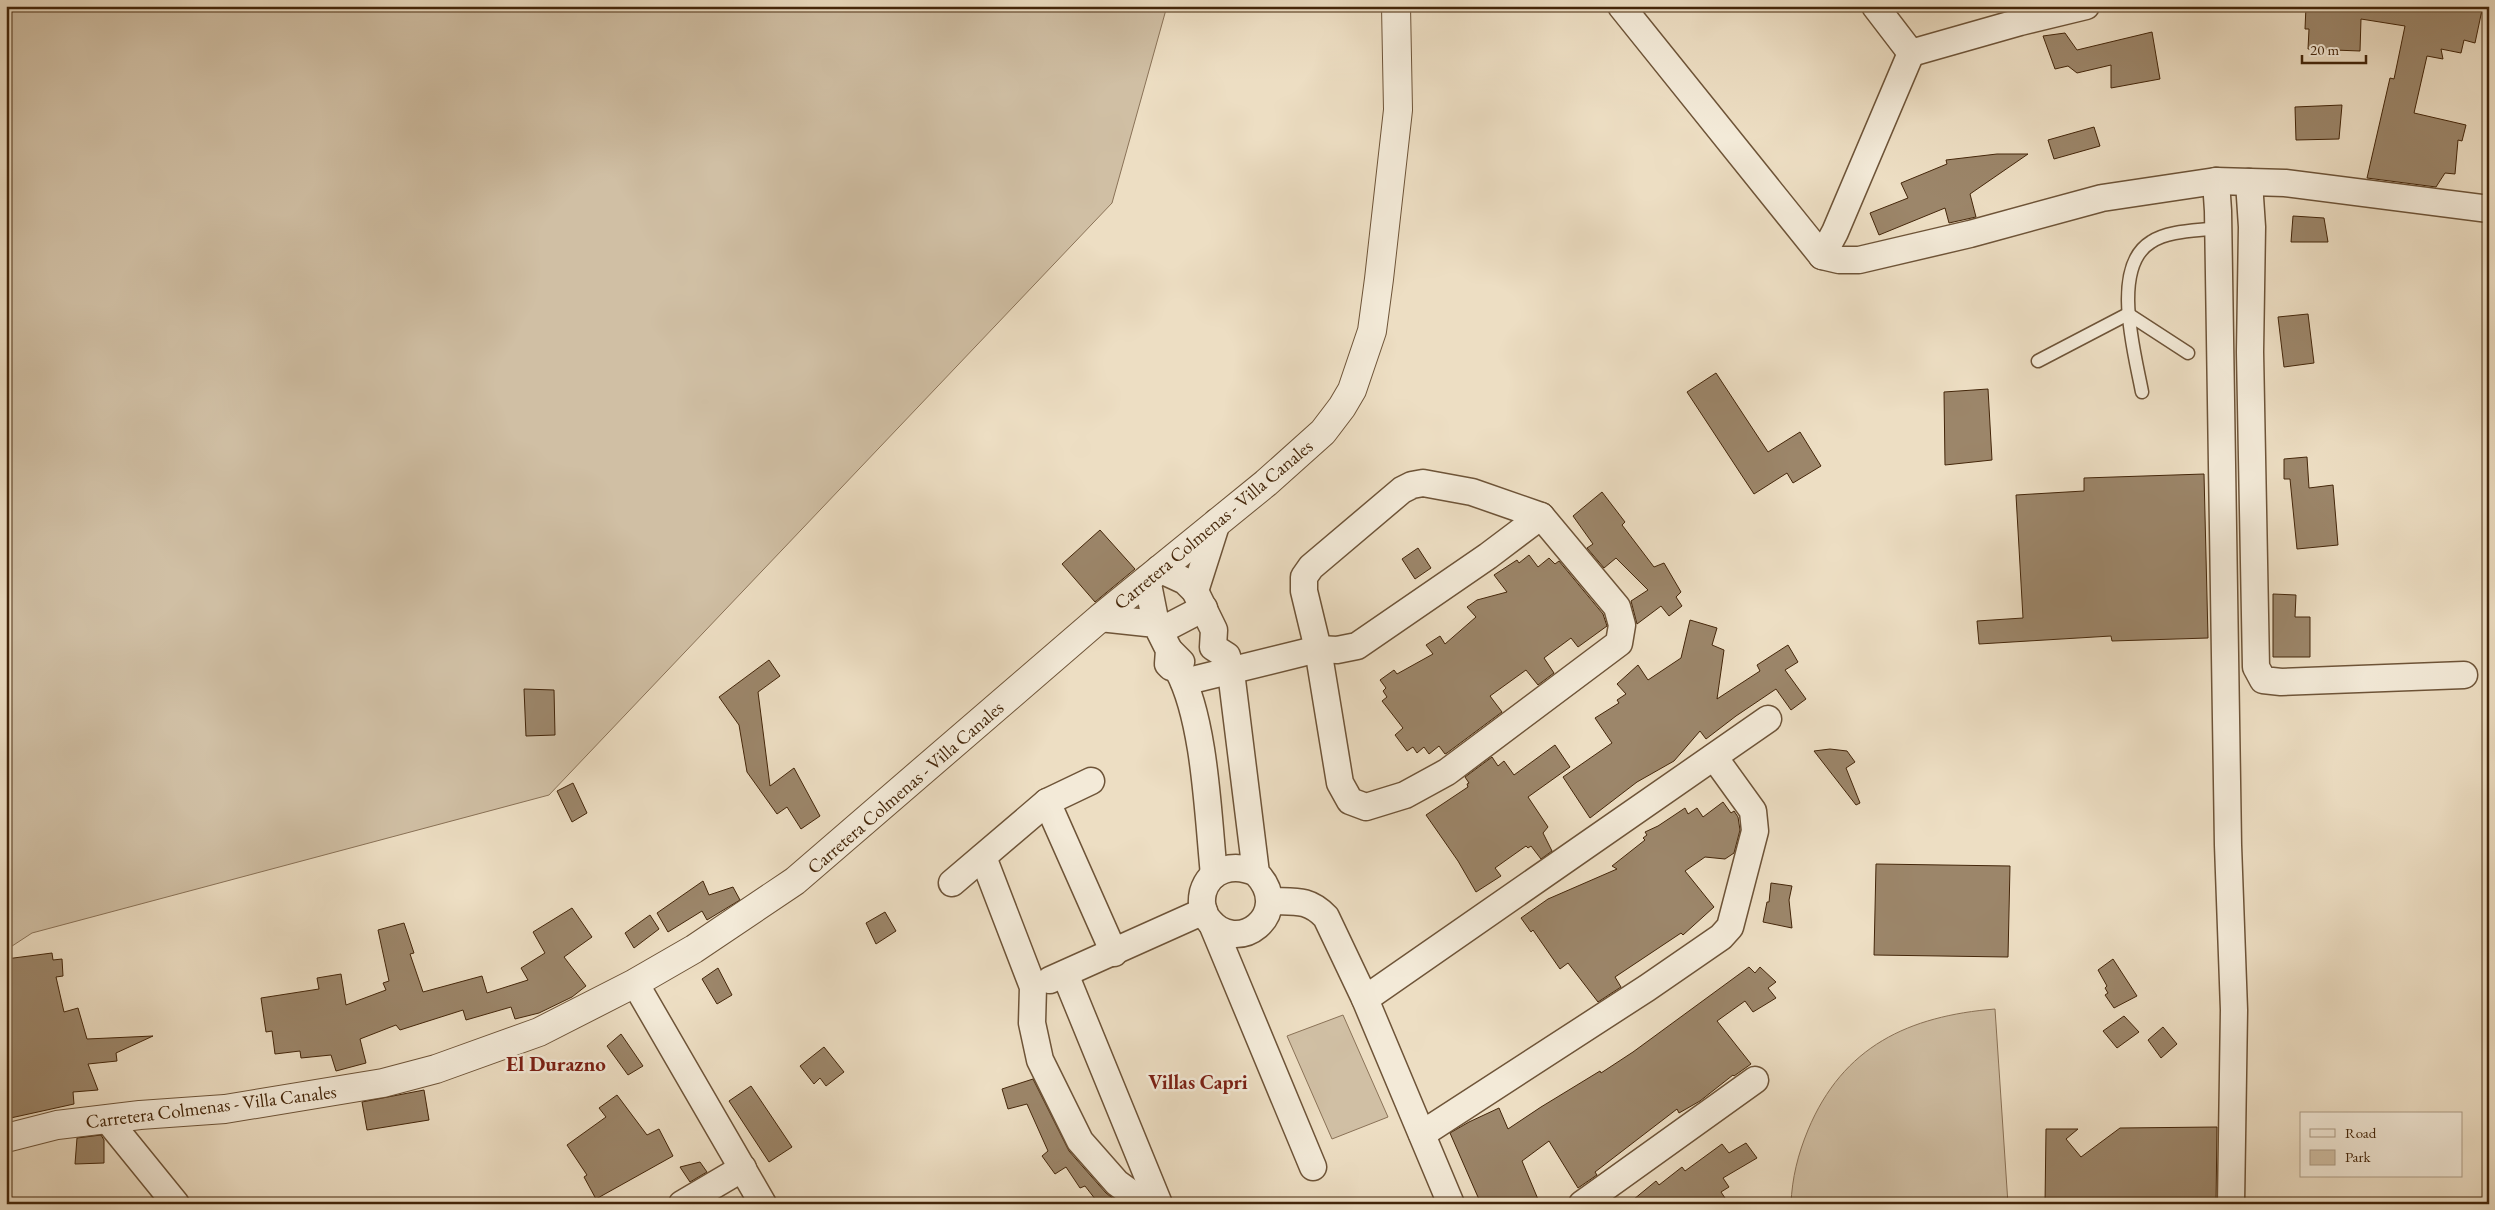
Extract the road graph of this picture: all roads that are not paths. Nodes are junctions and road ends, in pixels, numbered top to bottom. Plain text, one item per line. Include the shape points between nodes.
1 (1396, 6) edge
2 (1621, 6) edge
3 (1875, 6) edge
4 (2086, 6) edge
5 (1911, 53) junction
6 (2216, 181) junction
7 (2249, 182) junction
8 (2489, 209) edge
9 (2218, 228) junction
10 (1822, 256) junction
11 (2128, 314) junction
12 (2188, 353) dead end
13 (2038, 361) dead end
14 (2142, 392) dead end
15 (1541, 516) junction
16 (1217, 522) junction
17 (1153, 574) junction
18 (1204, 609) junction
19 (1100, 618) junction
20 (1318, 649) junction
21 (1169, 651) junction
22 (1229, 664) junction
23 (2464, 675) dead end
24 (1768, 719) dead end
25 (1714, 757) junction
26 (1090, 780) dead end
27 (1046, 802) junction
28 (982, 857) junction
29 (1256, 873) junction
30 (1214, 875) junction
31 (952, 883) dead end
32 (1270, 901) junction
33 (1208, 918) junction
34 (1114, 952) junction
35 (1065, 974) junction
36 (635, 983) junction
37 (1033, 987) junction
38 (1365, 999) junction
39 (1755, 1080) dead end
40 (107, 1119) junction
41 (1422, 1134) junction
42 (6, 1138) edge
43 (1313, 1167) dead end
44 (743, 1168) junction
45 (176, 1204) edge
46 (682, 1204) edge
47 (763, 1204) edge
48 (1146, 1204) edge
49 (1159, 1204) edge
50 (1451, 1204) edge
51 (1582, 1204) edge
52 (2231, 1204) edge

1 - 16 street, Carretera Colmenas - Villa Canales via 1398,110 1388,203 1372,331 1352,390 1323,432
2 - 10 street
3 - 5 street
4 - 5 street
5 - 10 street
6 - 7 street
6 - 9 street
6 - 10 street via 2102,198 1859,260
7 - 8 street via 2285,183
7 - 23 street via 2256,667 2263,680 2281,682
9 - 11 lane via 2164,236 2140,251 2130,277
9 - 52 street via 2228,845 2234,1010
11 - 12 lane
11 - 13 lane
11 - 14 lane
15 - 20 street via 1357,646
15 - 20 street via 1472,492 1424,483 1412,484 1311,567 1304,577 1304,591
15 - 20 street via 1616,607 1622,625 1619,643 1447,772 1404,795 1366,807 1350,801 1340,783
16 - 17 street, Carretera Colmenas - Villa Canales
16 - 18 street
17 - 18 street via 1184,581
17 - 19 street, Carretera Colmenas - Villa Canales
17 - 21 street
18 - 21 street
18 - 22 street via 1213,647
19 - 21 street
19 - 36 street, Carretera Colmenas - Villa Canales via 795,881 694,949
20 - 22 street
21 - 22 street
21 - 30 street via 1199,737
22 - 29 street
24 - 25 street
25 - 38 street
25 - 41 street via 1752,810 1755,821 1730,927 1721,937 1647,988
26 - 27 street
27 - 28 street
27 - 34 street
28 - 31 street
28 - 37 street
29 - 30 street via 1235,866
29 - 32 street via 1266,886
30 - 33 street via 1203,894
32 - 33 street via 1262,922 1243,934 1221,931
32 - 38 street via 1307,902 1318,908 1326,917
33 - 34 street
33 - 43 street
34 - 35 street
35 - 37 street
35 - 49 street
36 - 40 street, Carretera Colmenas - Villa Canales via 539,1032 436,1069 392,1081 225,1109
36 - 44 street
37 - 48 street via 1032,1024 1040,1060 1080,1141 1117,1183
38 - 41 street
39 - 51 street
40 - 42 street, Carretera Colmenas - Villa Canales via 57,1125
40 - 45 street
41 - 50 street
44 - 46 street
44 - 47 street

